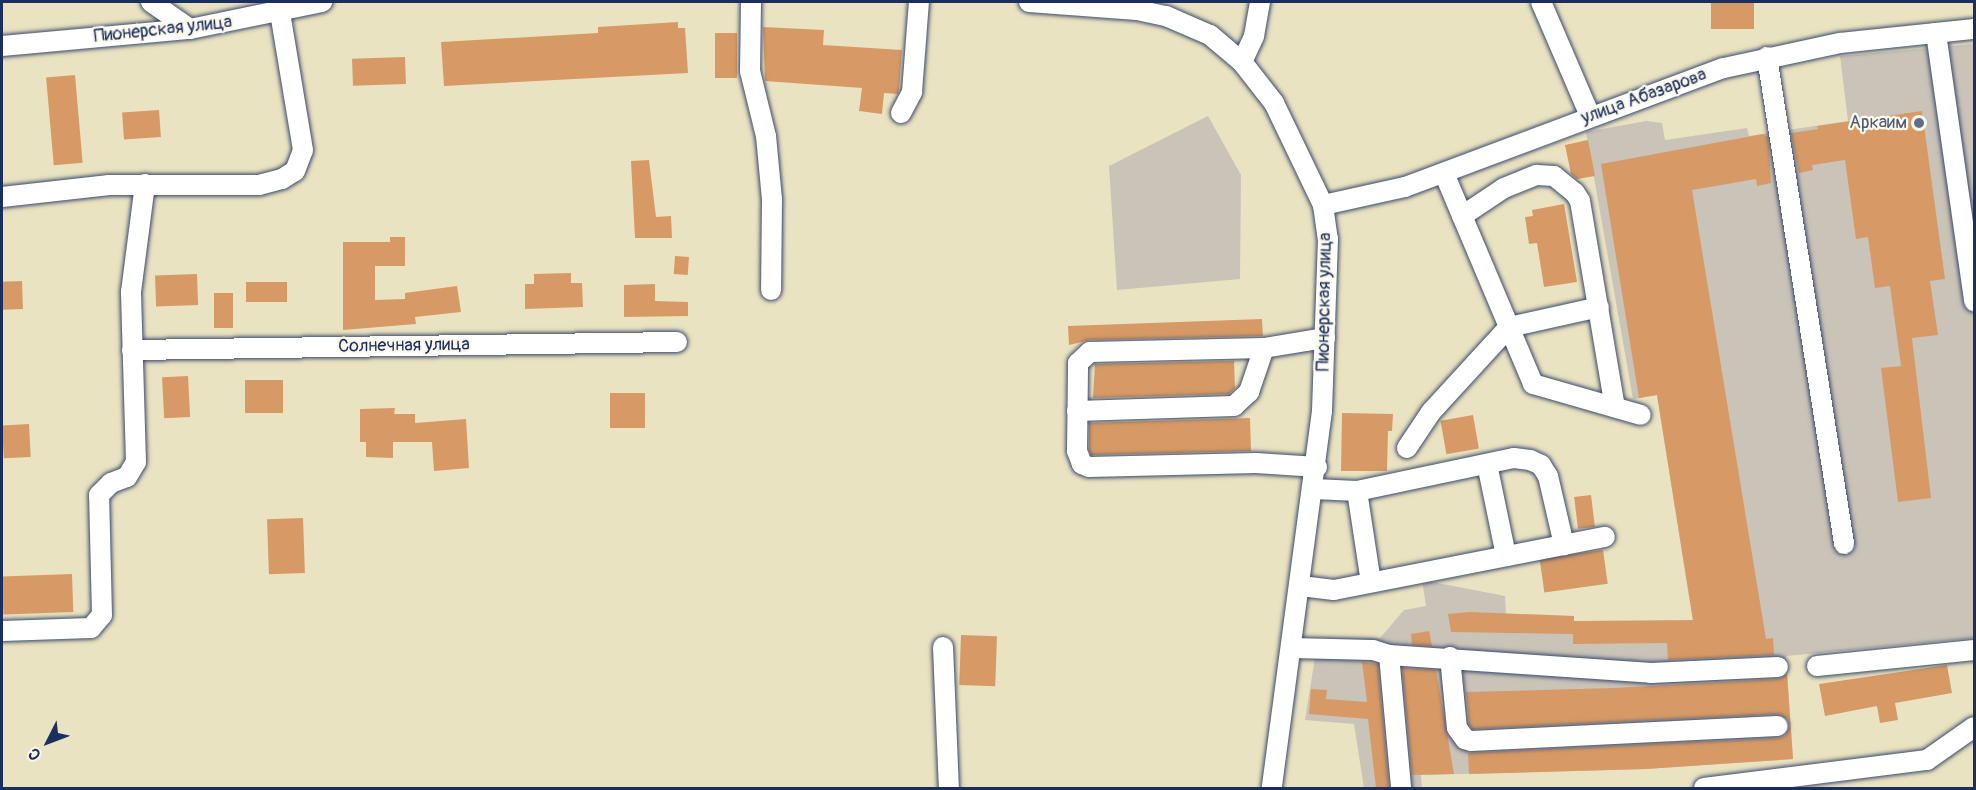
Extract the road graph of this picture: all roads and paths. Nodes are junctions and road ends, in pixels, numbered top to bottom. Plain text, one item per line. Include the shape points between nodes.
1 (151, 2) edge
2 (322, 2) edge
3 (751, 2) edge
4 (919, 2) edge
5 (1029, 2) edge
6 (1260, 2) edge
7 (1541, 2) edge
8 (280, 12) junction
9 (190, 29) junction
10 (1974, 29) edge
11 (1936, 33) junction
12 (2, 46) edge
13 (1767, 57) junction
14 (1242, 62) junction
15 (902, 113) dead end
16 (1590, 116) junction
17 (1444, 173) junction
18 (145, 184) junction
19 (2, 197) edge
20 (1323, 204) junction
21 (1462, 216) junction
22 (771, 290) dead end
23 (1974, 301) edge
24 (1599, 307) junction
25 (1509, 327) junction
26 (1325, 338) junction
27 (676, 342) dead end
28 (1264, 348) junction
29 (132, 350) junction
30 (1615, 407) junction
31 (1077, 411) junction
32 (1641, 415) dead end
33 (1407, 448) dead end
34 (1487, 464) junction
35 (1317, 467) junction
36 (1314, 489) junction
37 (1357, 491) junction
38 (1605, 537) dead end
39 (1844, 544) dead end
40 (1564, 545) junction
41 (1506, 556) junction
42 (1371, 582) junction
43 (1302, 586) junction
44 (2, 631) edge
45 (943, 647) dead end
46 (1292, 648) junction
47 (1974, 650) edge
48 (1389, 655) junction
49 (1450, 657) junction
50 (1817, 666) dead end
51 (1778, 667) dead end
52 (1778, 726) dead end
53 (1974, 727) edge
54 (1846, 780) edge
55 (1770, 786) edge
56 (949, 789) edge
57 (1272, 789) edge
58 (1401, 789) edge
59 (1704, 789) edge

1 - 9 street
2 - 8 street, Пионерская улица
3 - 22 street via 750,70 766,136 772,199
4 - 15 street via 912,92
5 - 14 street, Пионерская улица via 1166,16 1210,35
6 - 14 street via 1254,36
7 - 16 street
8 - 9 street, Пионерская улица
8 - 18 street via 303,150 295,171 259,185
9 - 12 street, Пионерская улица
10 - 11 street, улица Абазарова
11 - 13 street, улица Абазарова via 1840,43
11 - 23 street
13 - 16 street, улица Абазарова via 1709,72
13 - 39 street
14 - 20 street, Пионерская улица via 1274,104
16 - 17 street, улица Абазарова
17 - 20 street, улица Абазарова via 1405,187
17 - 21 street
18 - 19 street
18 - 29 street via 131,292
20 - 26 street, Пионерская улица via 1328,239
21 - 24 street via 1504,188 1537,176 1554,176 1581,201
21 - 25 street
24 - 25 street
24 - 30 street
25 - 30 street via 1533,384
25 - 33 street via 1431,412
26 - 28 street
26 - 35 street, Пионерская улица
27 - 29 street, Солнечная улица
28 - 31 street via 1249,392 1234,406
28 - 31 street via 1090,352 1078,363
29 - 44 street via 136,462 127,477 111,483 99,495 99,623 91,628
30 - 32 street
31 - 35 street via 1078,458 1089,467 1256,463
34 - 37 street
34 - 40 street via 1515,458 1541,465 1548,476
34 - 41 street
35 - 36 street, Пионерская улица
36 - 37 street
36 - 43 street, Пионерская улица
37 - 42 street
38 - 40 street
40 - 41 street
41 - 42 street
42 - 43 street via 1334,590
43 - 46 street, Пионерская улица
45 - 56 street
46 - 48 street via 1373,650
46 - 57 street, Пионерская улица
47 - 50 street
48 - 49 street
48 - 58 street
49 - 51 street via 1651,673
49 - 52 street via 1457,728 1471,741
53 - 54 street via 1927,760
54 - 55 street
55 - 59 street

